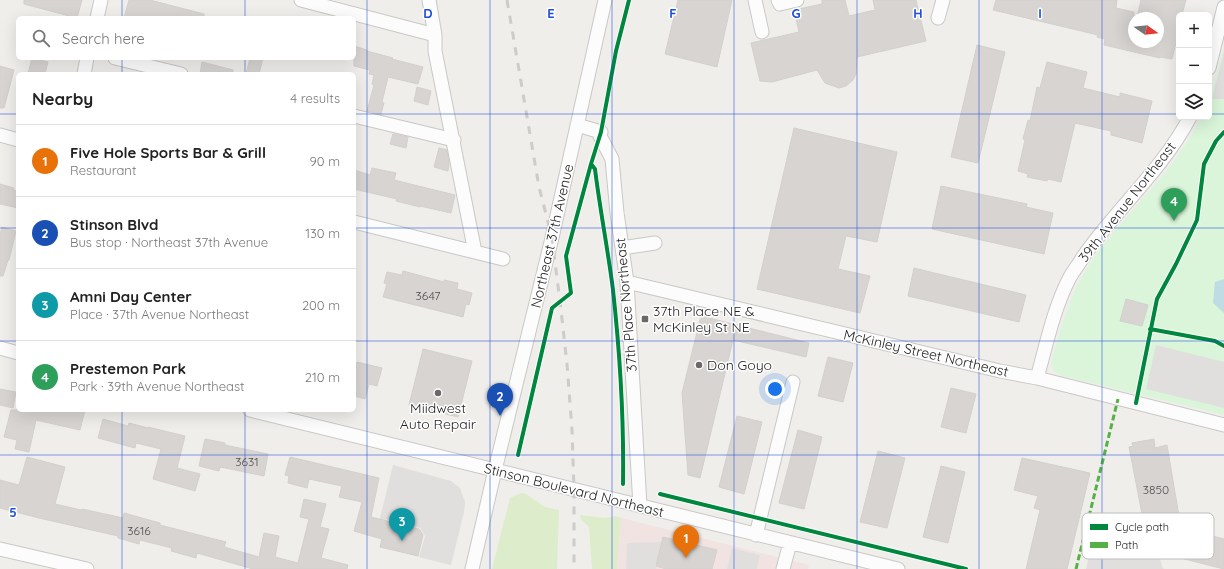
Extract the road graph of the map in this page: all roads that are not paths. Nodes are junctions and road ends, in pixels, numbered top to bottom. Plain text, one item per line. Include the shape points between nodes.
1 (101, 0) edge
2 (301, 0) edge
3 (429, 0) edge
4 (604, 0) edge
5 (755, 0) edge
6 (778, 0) edge
7 (797, 0) edge
8 (943, 0) edge
9 (1224, 7) edge
10 (97, 16) edge
11 (938, 18) dead end
12 (762, 32) dead end
13 (435, 34) junction
14 (1212, 56) edge
15 (87, 60) edge
16 (123, 60) edge
17 (84, 72) edge
18 (173, 72) edge
19 (356, 116) edge
20 (1188, 120) edge
21 (577, 125) junction
22 (0, 135) edge
23 (16, 139) edge
24 (454, 140) junction
25 (356, 222) edge
26 (655, 244) dead end
27 (622, 248) junction
28 (475, 252) junction
29 (503, 259) dead end
30 (627, 282) junction
31 (0, 348) edge
32 (16, 349) edge
33 (1038, 378) junction
34 (793, 382) dead end
35 (258, 412) edge
36 (1224, 425) edge
37 (495, 470) junction
38 (640, 506) junction
39 (756, 535) junction
40 (790, 543) junction
41 (0, 548) edge
42 (893, 568) edge
43 (87, 569) edge
44 (472, 569) edge
45 (783, 569) edge

1 - 10 street
2 - 13 street
3 - 13 street
4 - 21 street, Northeast 37th Avenue
5 - 12 street
6 - 7 street via 780,4
8 - 11 street
9 - 14 street
13 - 24 street via 435,50
15 - 17 street
16 - 18 street
19 - 24 street
20 - 33 street, 39th Avenue Northeast via 1159,163 1098,235 1070,277 1051,326
21 - 27 street, 37th Place Northeast via 601,132 600,136 612,159
21 - 37 street, Northeast 37th Avenue
22 - 23 street
24 - 28 street
25 - 28 street
26 - 27 street
27 - 30 street, 37th Place Northeast
28 - 29 street
30 - 33 street, McKinley Street Northeast
30 - 38 street, 37th Place Northeast
31 - 32 street
33 - 36 street, McKinley Street Northeast
34 - 39 street
35 - 37 street, Stinson Boulevard Northeast
37 - 38 street, Stinson Boulevard Northeast
37 - 44 street, Northeast 37th Avenue
38 - 39 street, Stinson Boulevard Northeast
39 - 40 street, Stinson Boulevard Northeast
40 - 42 street, Stinson Boulevard Northeast
40 - 45 street
41 - 43 street

